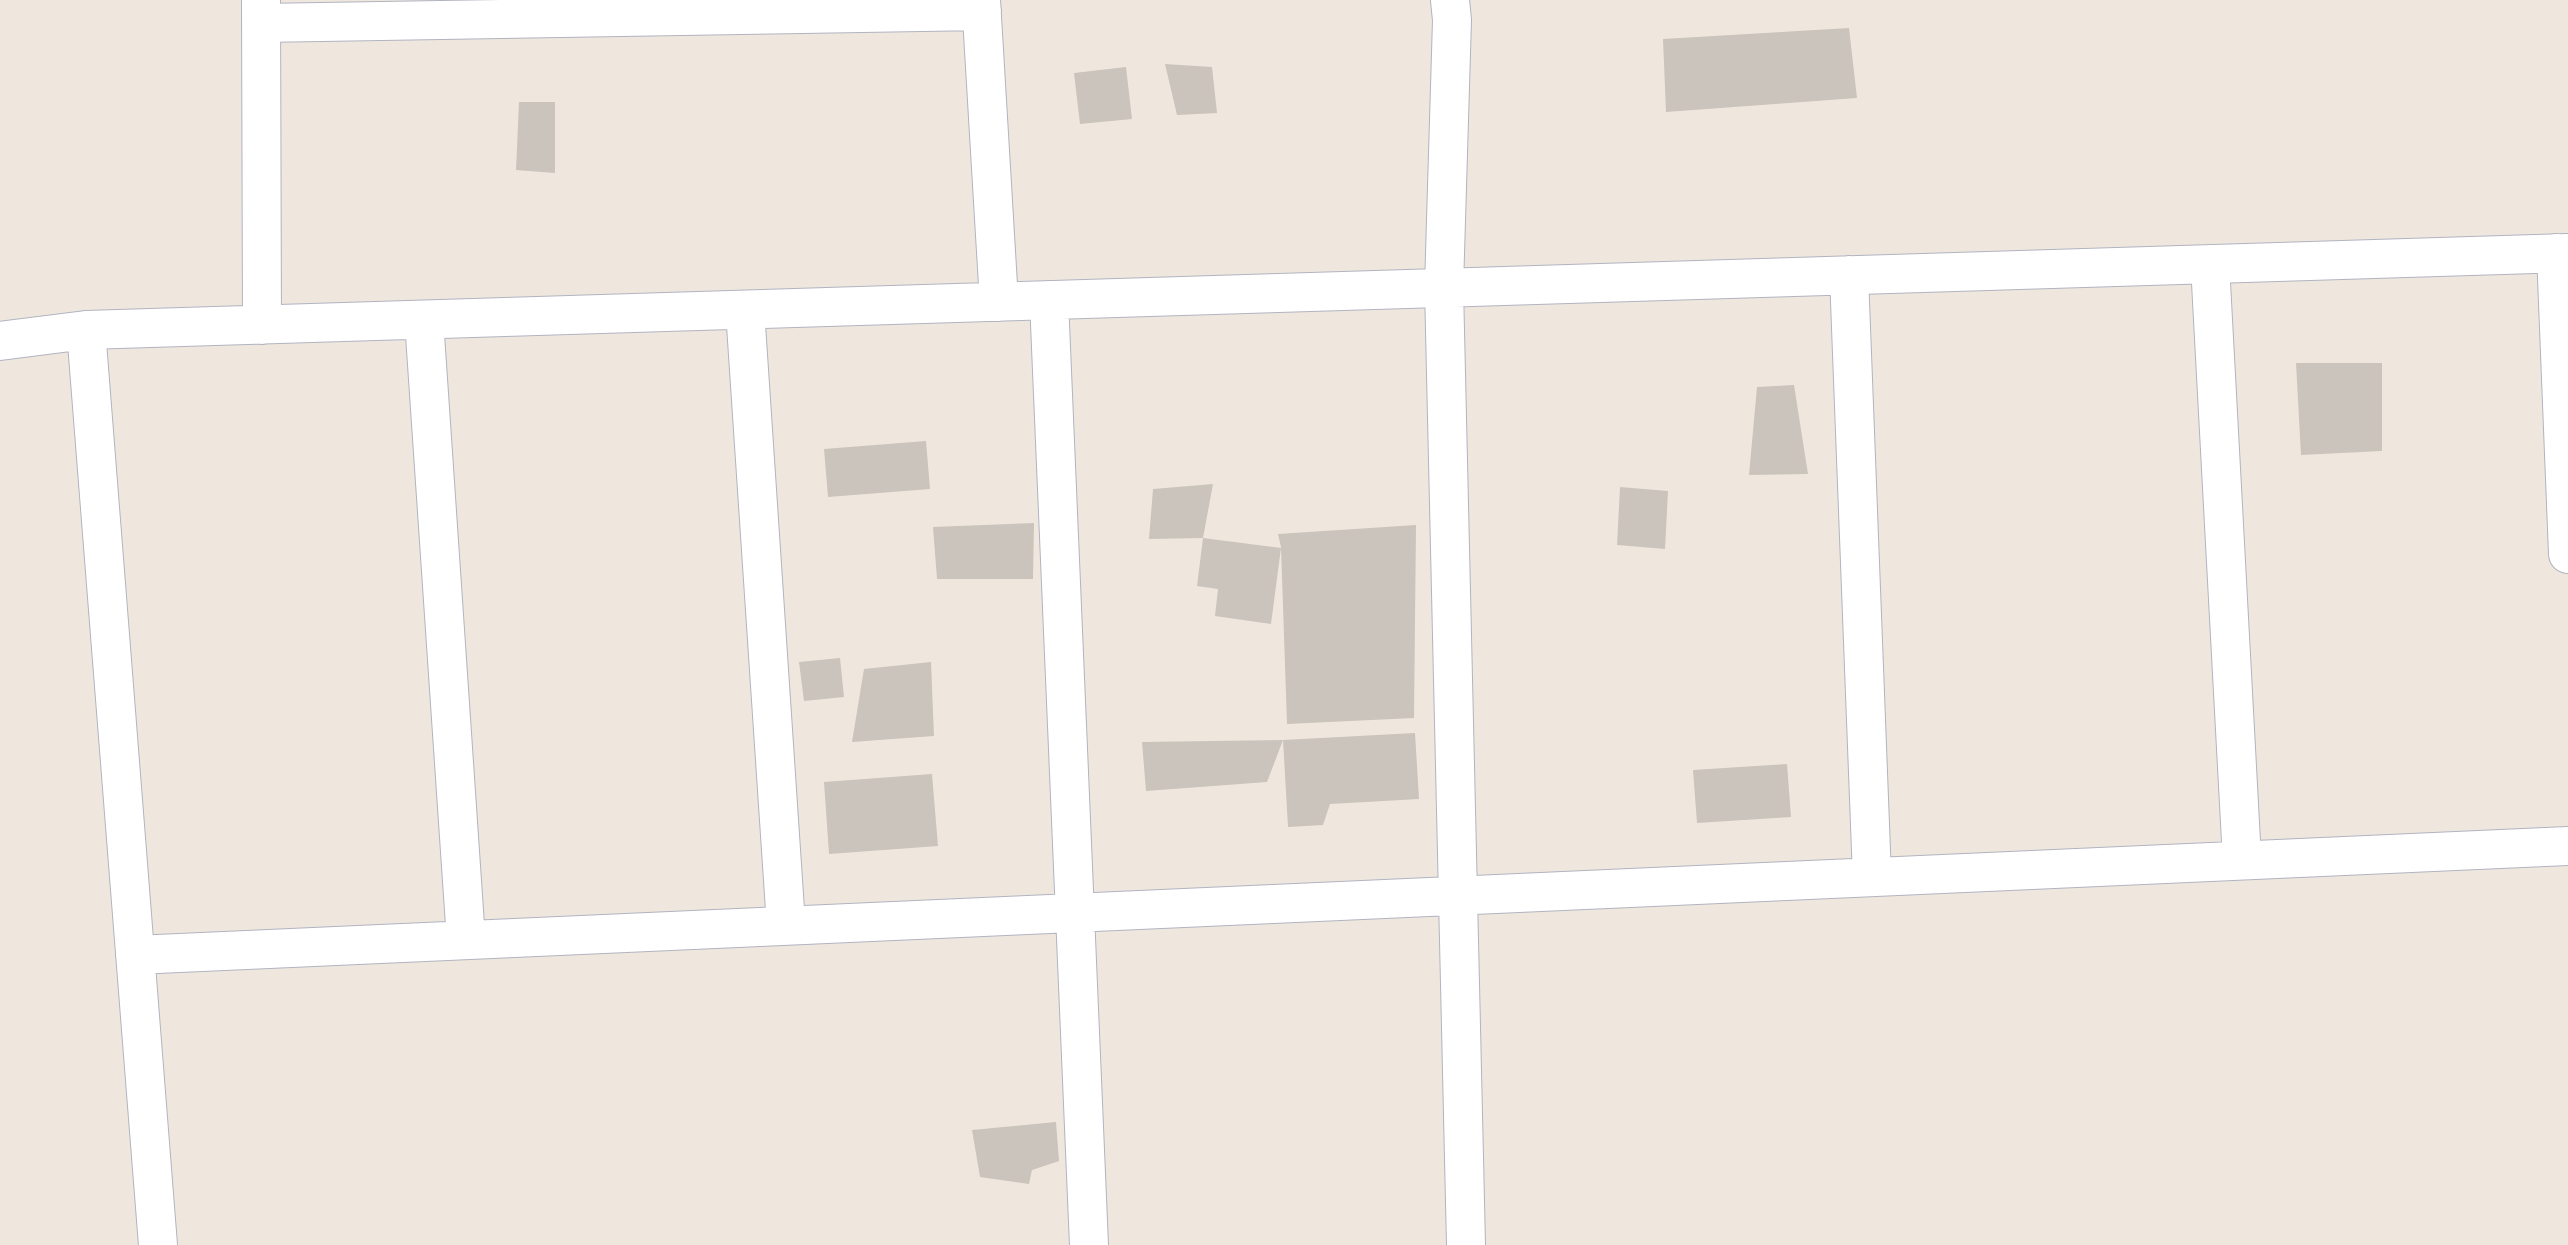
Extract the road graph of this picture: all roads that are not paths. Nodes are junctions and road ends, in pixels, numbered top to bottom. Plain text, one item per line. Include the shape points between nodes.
1 (1450, 0) edge
2 (981, 6) edge
3 (261, 12) edge
4 (2562, 253) edge
5 (2210, 264) junction
6 (1849, 275) junction
7 (1444, 287) junction
8 (1049, 300) junction
9 (999, 302) junction
10 (745, 310) junction
11 (424, 320) junction
12 (262, 325) junction
13 (86, 330) junction
14 (0, 341) edge
15 (2568, 554) edge
16 (2568, 846) edge
17 (2242, 860) junction
18 (1872, 877) junction
19 (1459, 895) junction
20 (1076, 913) junction
21 (786, 925) junction
22 (466, 940) junction
23 (135, 955) junction
24 (158, 1245) edge
25 (1089, 1245) edge
26 (1466, 1245) edge

1 - 7 street
2 - 3 street
2 - 9 street
3 - 12 street
4 - 5 street
4 - 15 street
5 - 6 street
5 - 17 street
6 - 7 street
6 - 18 street
7 - 8 street
7 - 19 street
8 - 9 street
8 - 20 street
9 - 10 street
10 - 11 street
10 - 21 street
11 - 12 street
11 - 22 street
12 - 13 street
13 - 14 street
13 - 23 street
16 - 17 street
17 - 18 street
18 - 19 street
19 - 20 street
19 - 26 street
20 - 21 street
20 - 25 street
21 - 22 street
22 - 23 street
23 - 24 street

